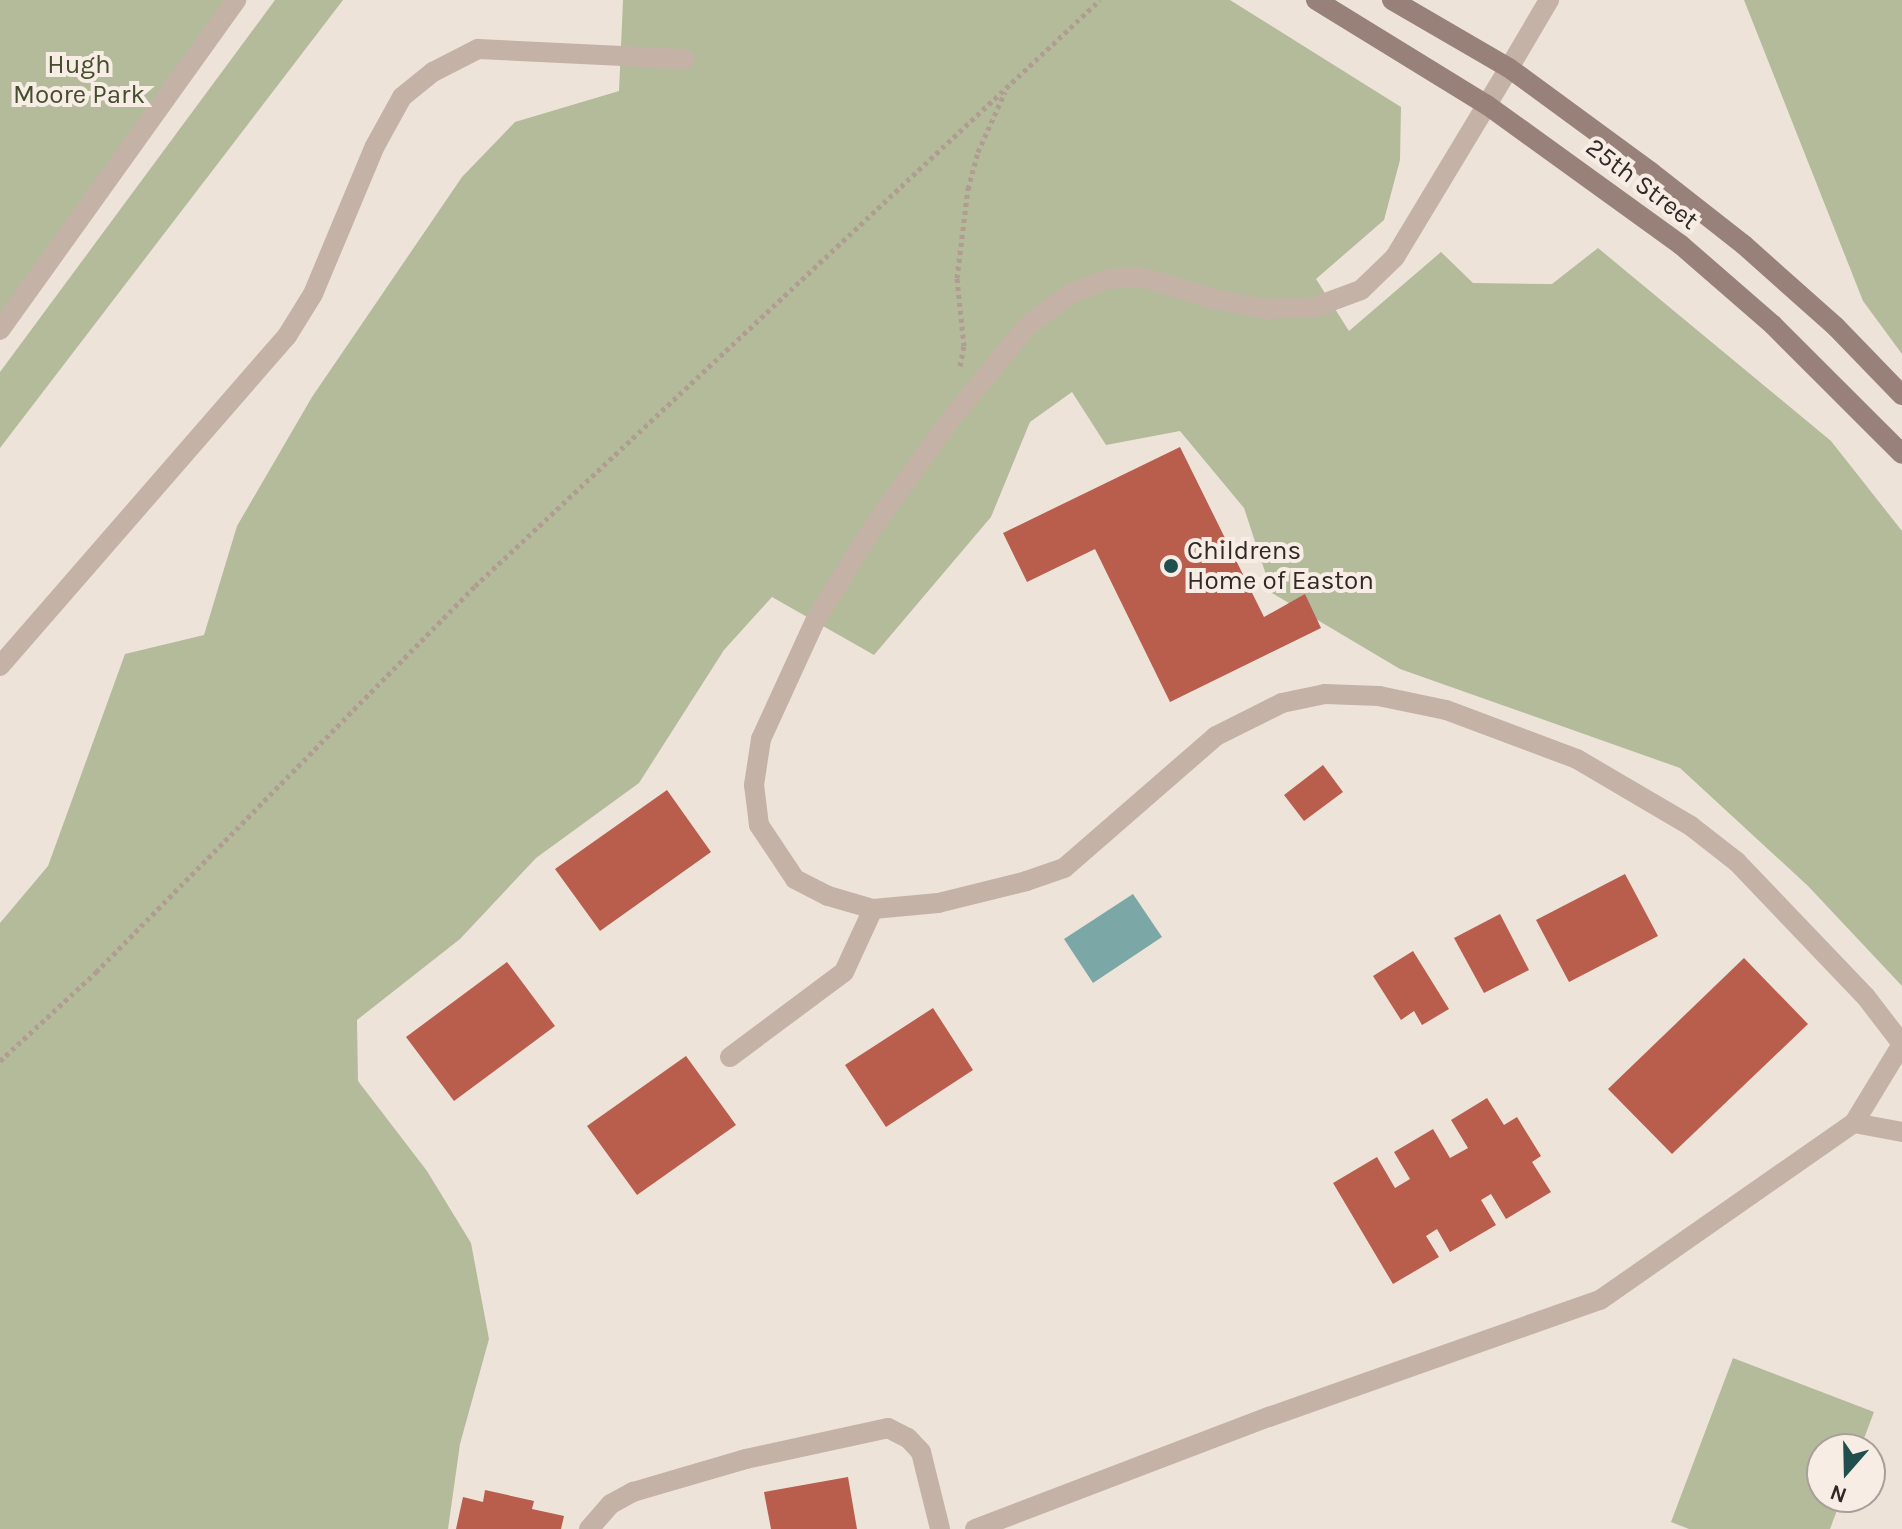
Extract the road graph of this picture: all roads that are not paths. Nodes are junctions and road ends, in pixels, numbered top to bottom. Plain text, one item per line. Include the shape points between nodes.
1 (236, 0) edge
2 (1316, 0) edge
3 (1392, 0) edge
4 (1549, 0) edge
5 (685, 59) dead end
6 (1509, 68) junction
7 (1487, 105) junction
8 (0, 330) edge
9 (1902, 395) edge
10 (1902, 454) edge
11 (0, 666) edge
12 (873, 909) junction
13 (730, 1057) dead end
14 (1854, 1123) junction
15 (1902, 1132) edge
16 (589, 1529) edge
17 (940, 1529) edge
18 (975, 1529) edge

1 - 8 street
2 - 7 main road, 25th Street
3 - 6 main road, 25th Street
4 - 6 street
5 - 11 street via 478,49 433,72 402,97 375,146 313,294 287,336
6 - 7 street
6 - 9 main road, 25th Street via 1744,245
7 - 10 main road, 25th Street via 1681,245 1773,325
7 - 12 street via 1395,257 1361,290 1315,307 1265,309 1142,277 1107,279 1071,293 1028,325 950,420 815,621 761,739 754,785 759,825 777,856 795,879 828,896
12 - 13 street via 844,972
12 - 14 street via 938,903 1064,868 1216,736 1282,703 1325,694 1379,696 1433,707 1577,759 1691,826 1737,862 1866,997 1902,1044
14 - 15 street
14 - 18 street via 1600,1300 1269,1417
16 - 17 street via 611,1504 633,1492 746,1459 888,1428 921,1452

